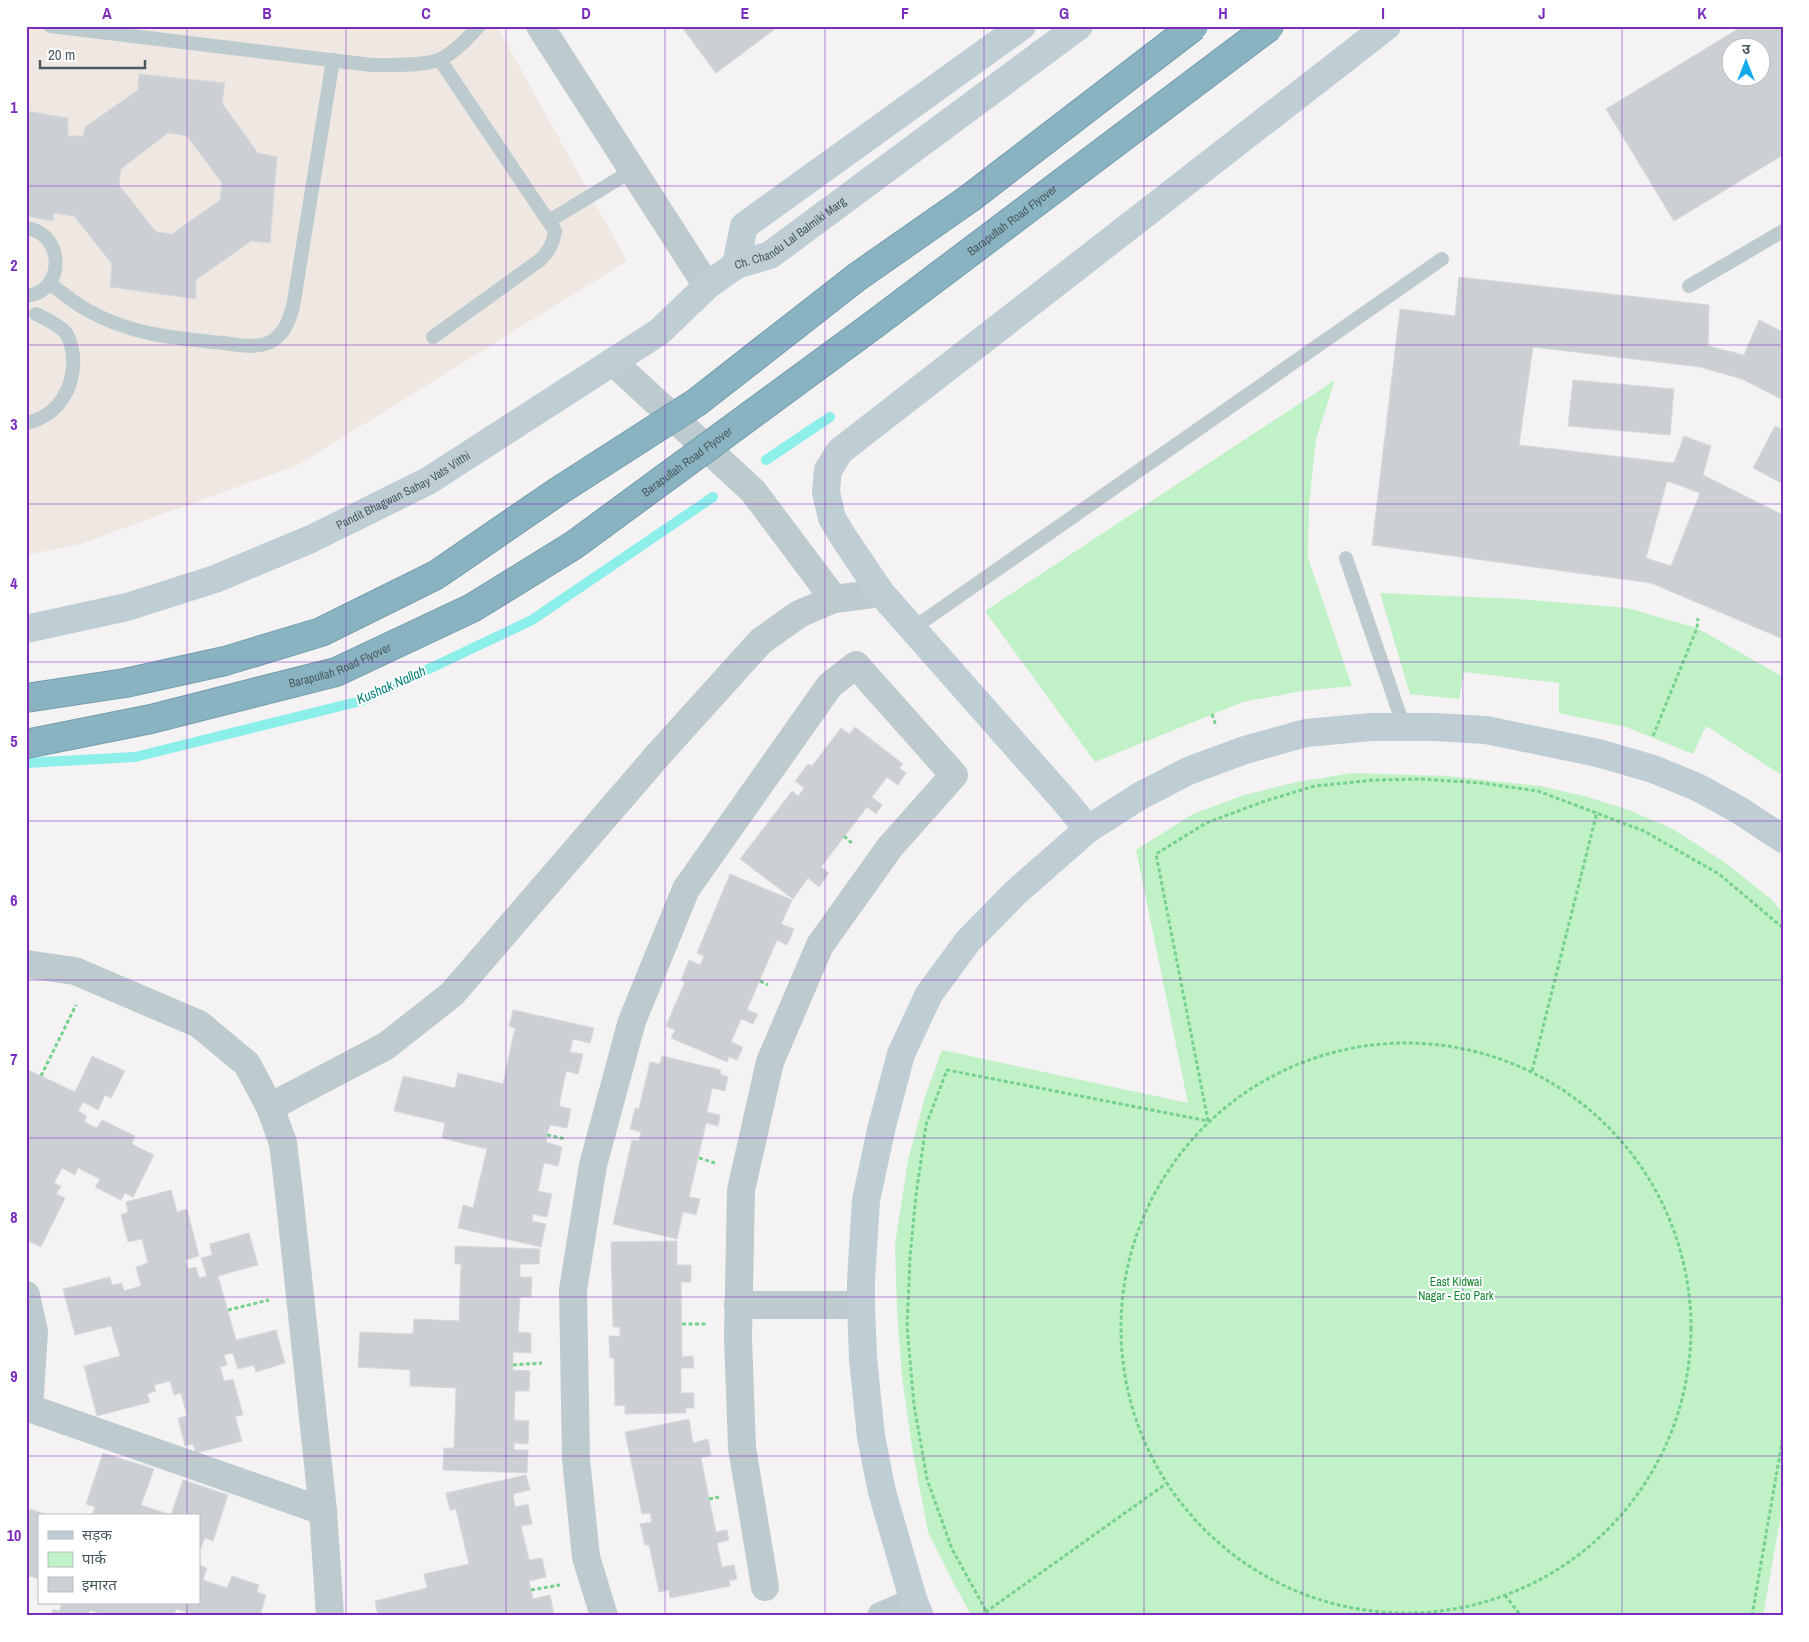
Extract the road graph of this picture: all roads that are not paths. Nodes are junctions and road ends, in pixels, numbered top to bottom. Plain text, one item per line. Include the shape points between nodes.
1 (50, 26) edge
2 (479, 26) edge
3 (540, 26) edge
4 (1022, 26) edge
5 (1079, 26) edge
6 (1194, 26) edge
7 (1270, 26) edge
8 (1387, 26) edge
9 (333, 60) junction
10 (440, 60) junction
11 (633, 170) junction
12 (549, 221) junction
13 (26, 228) edge
14 (1783, 231) edge
15 (1442, 259) dead end
16 (736, 265) junction
17 (50, 284) junction
18 (707, 286) junction
19 (1689, 286) dead end
20 (26, 296) edge
21 (36, 314) dead end
22 (433, 337) dead end
23 (613, 362) junction
24 (26, 423) edge
25 (1346, 558) dead end
26 (881, 593) junction
27 (834, 599) junction
28 (912, 629) junction
29 (26, 630) edge
30 (26, 698) edge
31 (1404, 727) junction
32 (26, 744) edge
33 (1088, 829) junction
34 (1783, 839) edge
35 (26, 964) edge
36 (270, 1108) junction
37 (26, 1294) edge
38 (738, 1304) junction
39 (861, 1304) junction
40 (27, 1407) edge
41 (324, 1511) junction
42 (765, 1587) dead end
43 (917, 1609) edge
44 (330, 1616) edge
45 (604, 1616) edge
46 (881, 1616) edge

1 - 9 lane
2 - 10 lane
3 - 11 street
4 - 16 street, Ch. Chandu Lal Balmiki Marg via 744,226
5 - 16 street, Ch. Chandu Lal Balmiki Marg via 770,255
6 - 30 highway, bridge via 970,198 857,277 697,402 436,575 313,635 225,661
7 - 32 highway, Barapullah Road Flyover, bridge via 876,323 574,545 472,608 336,672 150,719
8 - 26 street via 840,451 828,470 826,492 832,518
9 - 10 lane via 371,65 410,65
9 - 17 lane via 293,306 285,329 274,340 245,346 160,337 133,330 87,310
10 - 12 lane
11 - 12 lane
11 - 18 street
12 - 22 lane via 554,231 554,242 547,253
13 - 17 lane via 42,234 55,251 57,262
14 - 19 lane
15 - 28 lane
16 - 18 street, Pandit Bhagwan Sahay Vats Vitthi
17 - 20 lane
18 - 23 street, Pandit Bhagwan Sahay Vats Vitthi via 659,332
21 - 24 lane via 66,334 73,365 71,384 64,399 46,414
23 - 27 street via 753,491
23 - 29 street, Pandit Bhagwan Sahay Vats Vitthi via 428,481 311,539 215,579 127,607
25 - 31 lane
26 - 27 street
26 - 28 street
27 - 36 street via 799,614 761,641 452,994 386,1046
28 - 33 street
31 - 33 street via 1306,733 1245,750 1188,771
31 - 34 street via 1486,730 1598,753 1647,767 1714,796
33 - 39 street via 1014,893 968,941 929,994 901,1054 882,1126 866,1200
35 - 36 street via 75,971 199,1024 247,1064
36 - 41 street via 283,1143
37 - 40 street via 34,1332
38 - 39 street
38 - 42 street via 742,1448
38 - 45 street via 741,1190 770,1062 820,945 890,848 954,775 856,665 830,685 686,889 632,1021 596,1156 573,1290 575,1439 586,1557
39 - 43 street via 863,1358 882,1492
40 - 41 street
41 - 44 street
43 - 46 street

